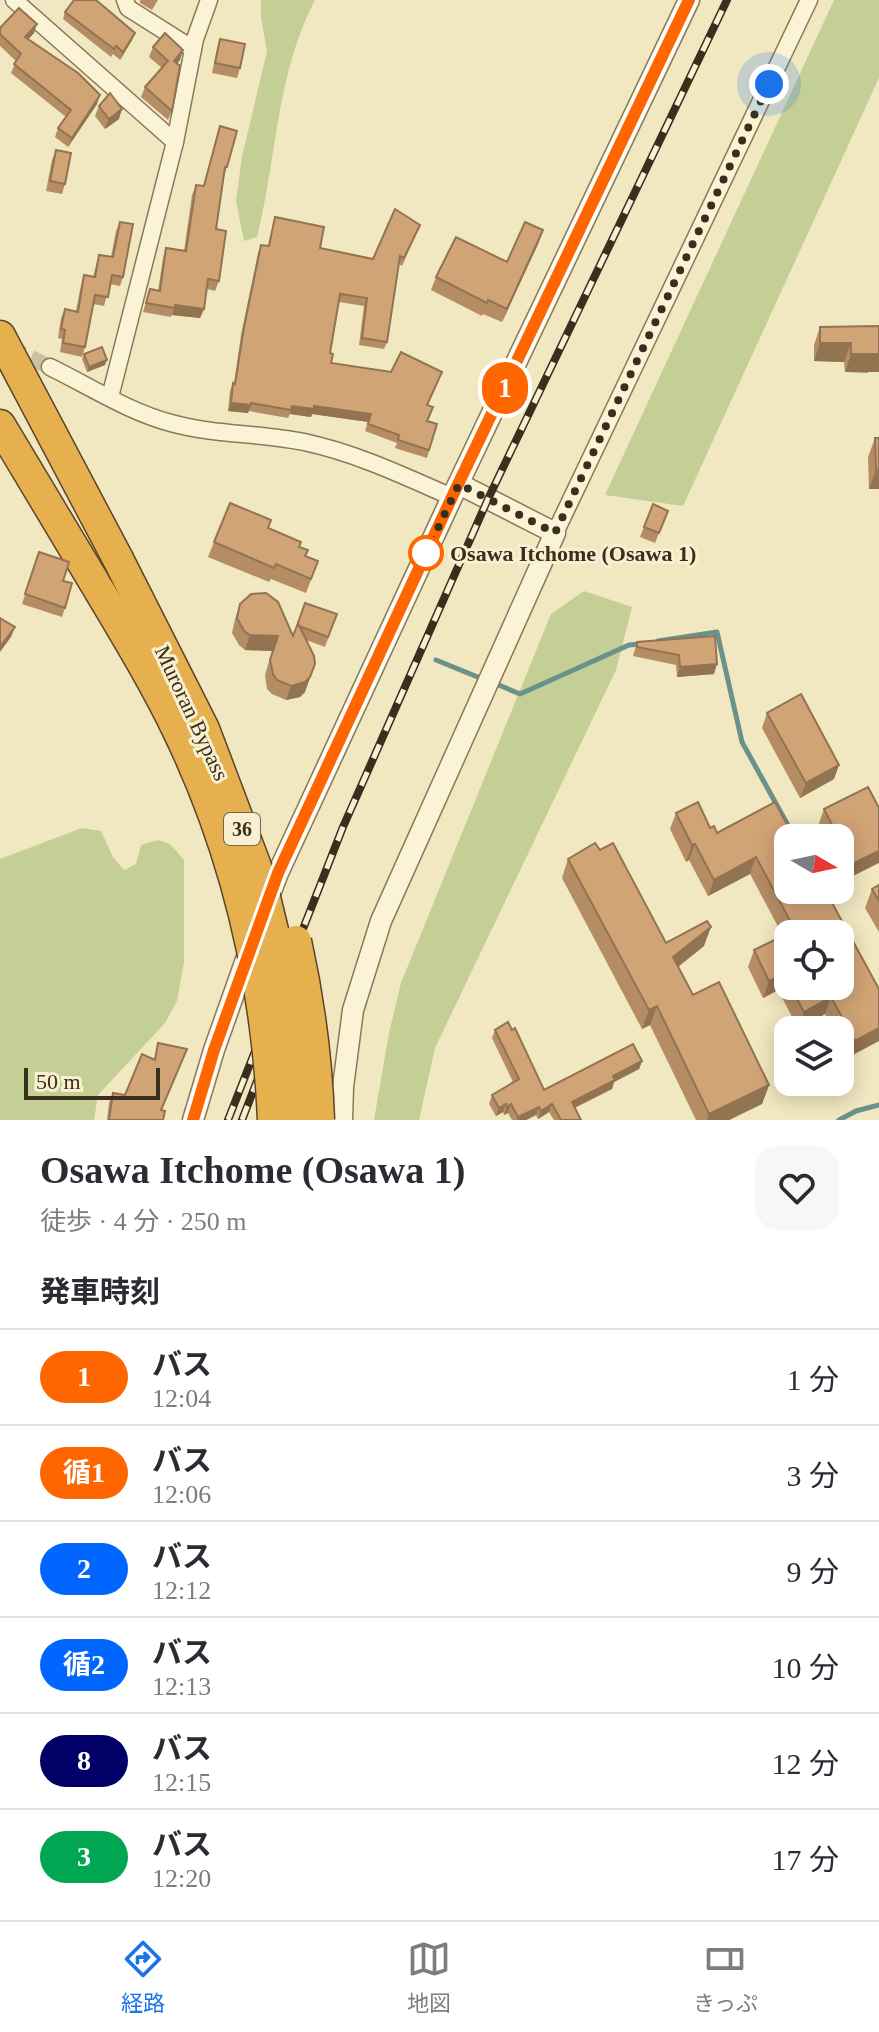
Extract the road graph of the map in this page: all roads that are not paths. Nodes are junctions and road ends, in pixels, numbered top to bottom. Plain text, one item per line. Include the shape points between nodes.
1 (14, 0) edge
2 (125, 0) edge
3 (209, 0) edge
4 (689, 0) edge
5 (809, 0) edge
6 (193, 49) junction
7 (175, 142) junction
8 (0, 336) edge
9 (50, 367) tunnel mouth
10 (110, 397) junction
11 (0, 425) edge
12 (456, 490) junction
13 (555, 533) junction
14 (118, 622) junction
15 (204, 729) junction
16 (193, 1120) edge
17 (254, 1120) edge
18 (273, 1120) edge
19 (298, 1120) edge
20 (319, 1120) edge
21 (342, 1120) edge

1 - 7 street
2 - 6 street via 128,8
3 - 6 street
4 - 12 street
5 - 13 street
6 - 7 street
7 - 10 street
8 - 15 highway, Muroran Bypass / 36, bridge
9 - 10 street
10 - 12 street via 172,423 333,449
11 - 14 highway, Muroran Bypass / 36, bridge
12 - 13 street
12 - 16 street via 278,873
13 - 21 street via 381,921 353,1010
14 - 17 highway, bridge via 213,869 234,951
14 - 18 highway, Muroran Bypass / 36, bridge via 180,735 240,896 270,1054
15 - 19 highway, Muroran Bypass / 36, bridge via 260,877 277,947 290,1016
15 - 20 highway, bridge via 236,769 255,806 284,886 305,983

